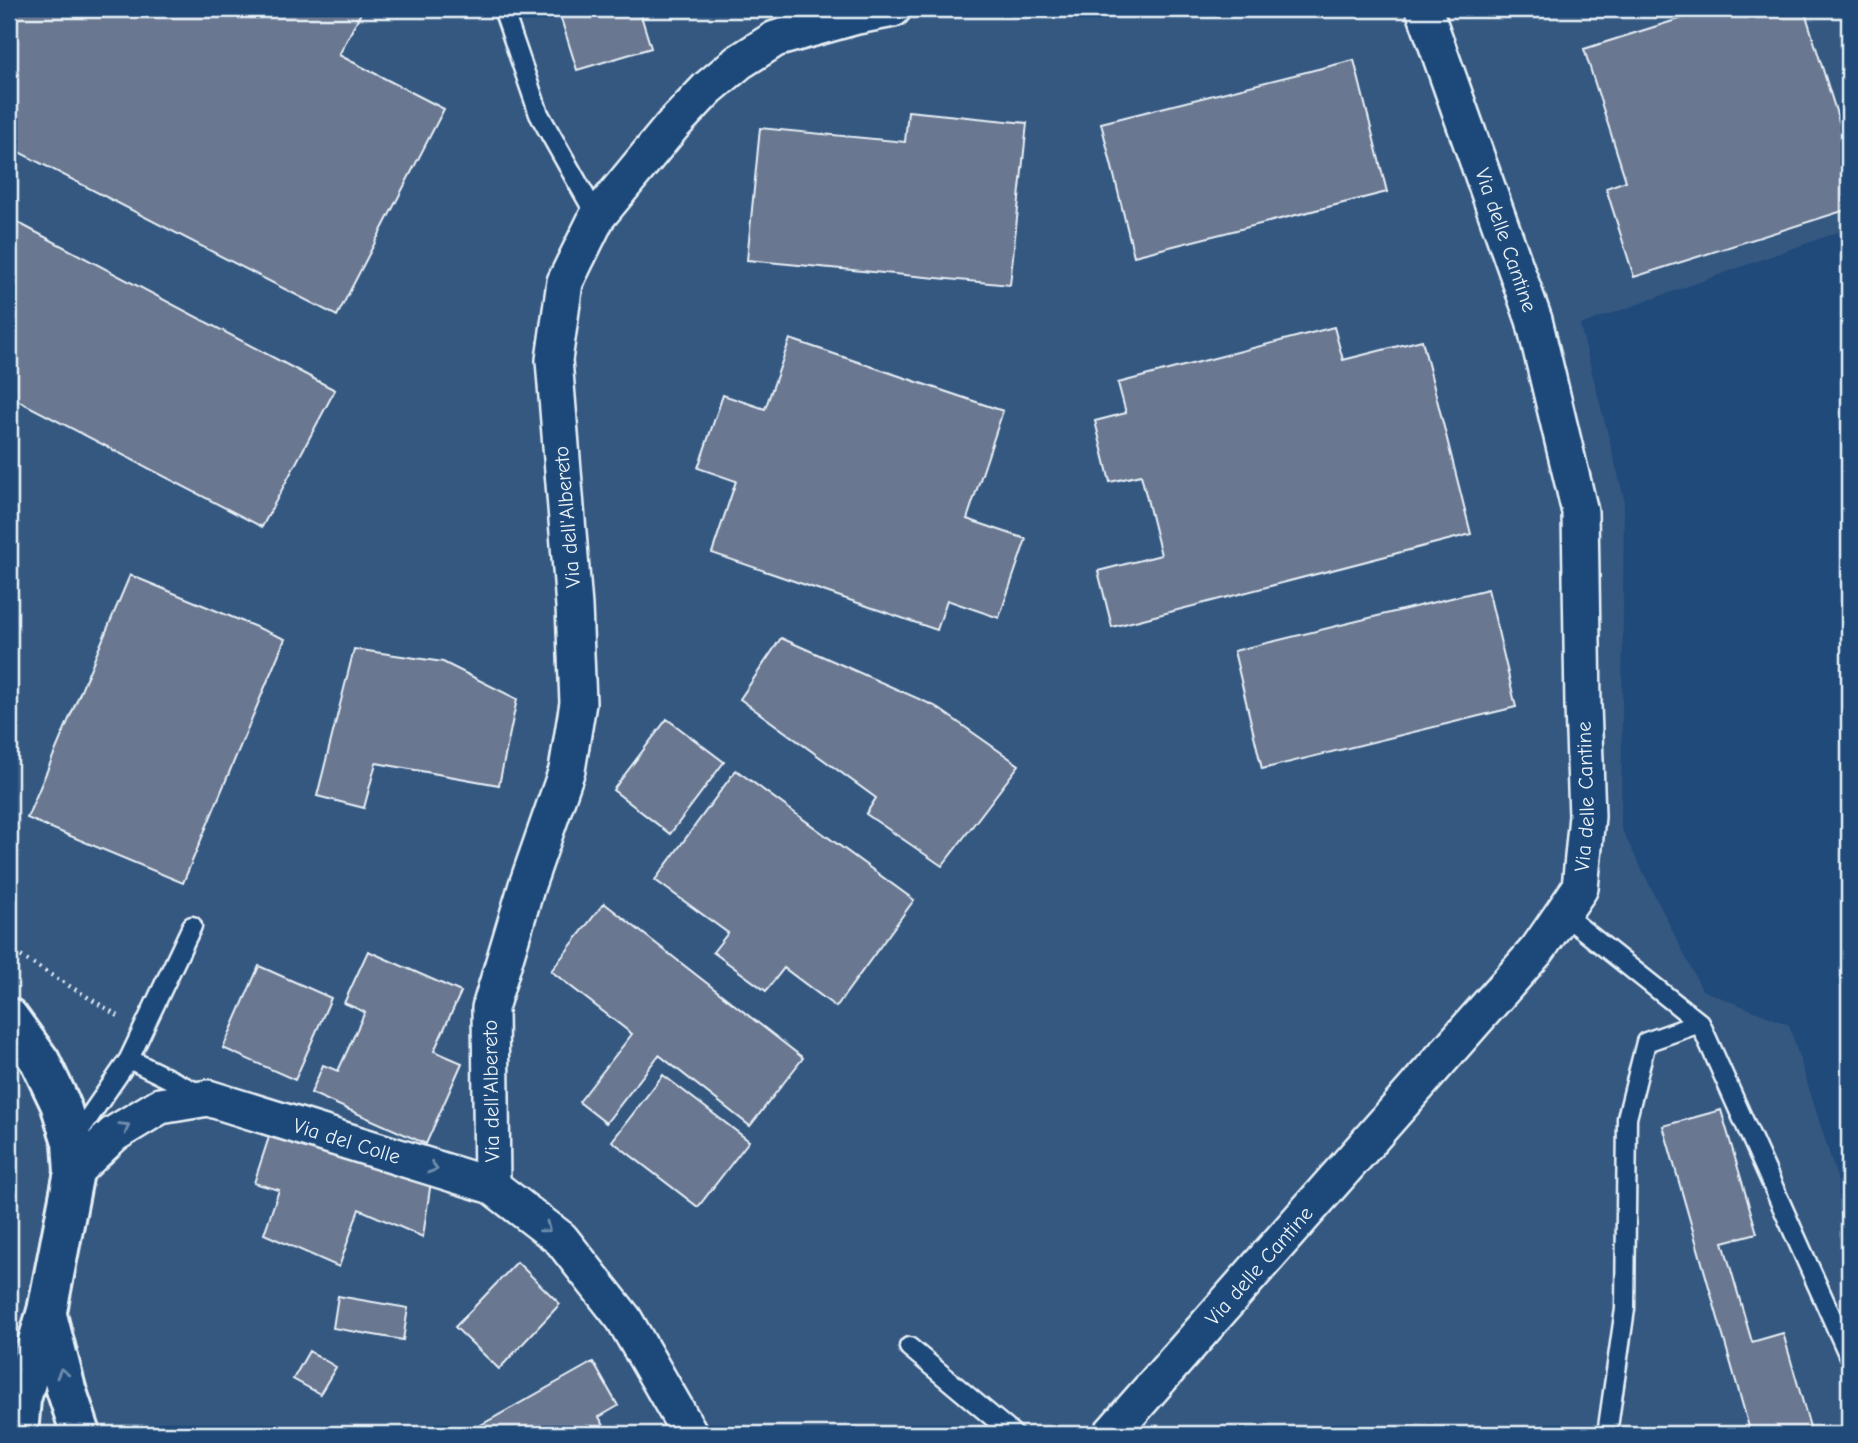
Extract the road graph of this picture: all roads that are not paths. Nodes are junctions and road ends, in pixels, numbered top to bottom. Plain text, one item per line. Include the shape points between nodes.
1 (503, 9) edge
2 (892, 9) edge
3 (1424, 9) edge
4 (597, 217) junction
5 (1563, 914) junction
6 (192, 926) dead end
7 (9, 1018) edge
8 (1700, 1023) junction
9 (129, 1059) junction
10 (208, 1098) junction
11 (73, 1157) junction
12 (492, 1186) junction
13 (47, 1311) junction
14 (909, 1347) dead end
15 (1849, 1356) edge
16 (18, 1434) edge
17 (81, 1434) edge
18 (690, 1434) edge
19 (1013, 1434) edge
20 (1111, 1434) edge
21 (1607, 1434) edge

1 - 4 lane via 540,114
2 - 4 street, Via dell'Albereto via 775,39 739,62 672,126
3 - 5 street, Via delle Cantine via 1534,320 1580,512 1587,816 1580,888
4 - 12 street, Via dell'Albereto via 565,282 554,360 579,703 566,770 490,1008
5 - 8 lane
5 - 20 street, Via delle Cantine via 1538,949
6 - 9 lane
7 - 11 main road via 40,1061 60,1104
8 - 15 lane
8 - 21 lane via 1646,1042 1627,1118 1625,1310
9 - 10 lane
9 - 11 lane
11 -> 10 street, Via del Colle via 160,1106
10 -> 12 street, Via del Colle
11 - 13 main road
12 -> 18 street, Via del Colle via 561,1239 624,1319
13 - 16 main road via 21,1399
17 -> 13 main road
14 - 19 lane

